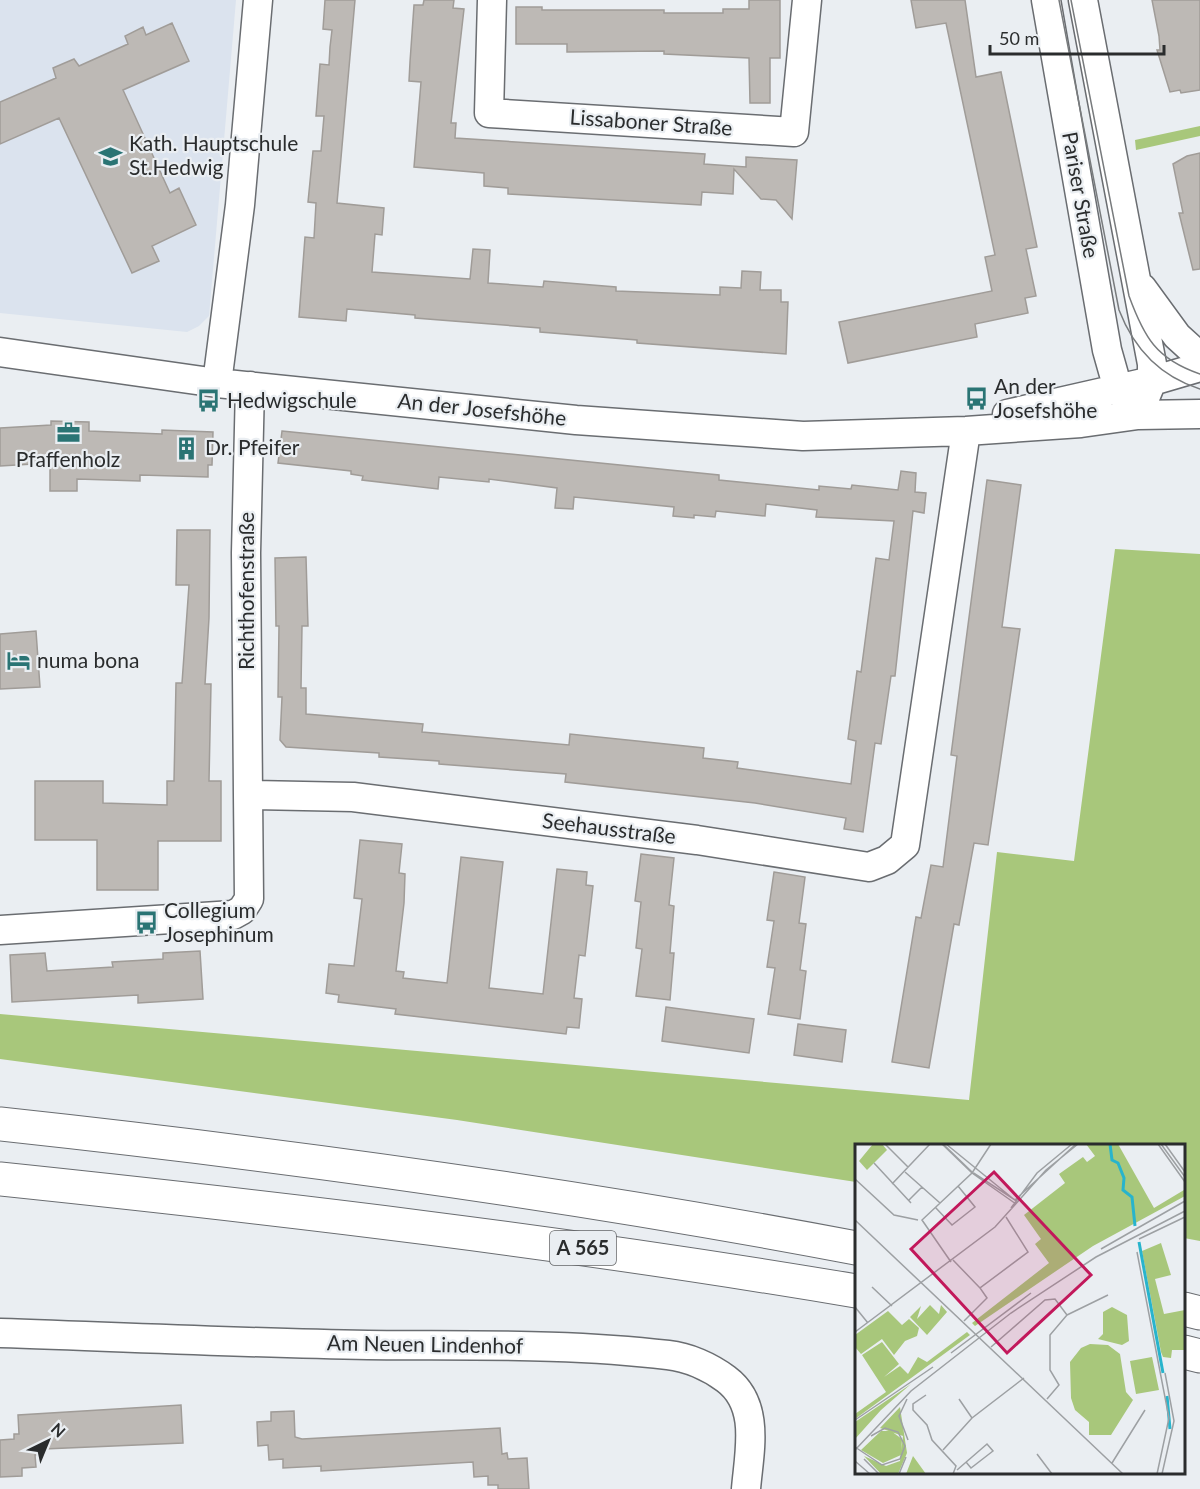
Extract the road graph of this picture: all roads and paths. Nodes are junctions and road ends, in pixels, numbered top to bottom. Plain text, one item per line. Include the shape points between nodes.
1 (258, 0) edge
2 (492, 0) edge
3 (807, 0) edge
4 (1046, 0) edge
5 (1083, 0) edge
6 (1137, 282) junction
7 (0, 352) edge
8 (1200, 357) edge
9 (1200, 367) edge
10 (1152, 381) junction
11 (217, 383) junction
12 (250, 386) junction
13 (1118, 389) junction
14 (1200, 414) edge
15 (1138, 415) junction
16 (966, 431) junction
17 (248, 795) junction
18 (0, 930) edge
19 (0, 1124) edge
20 (0, 1179) edge
21 (855, 1248) edge
22 (855, 1291) edge
23 (1185, 1309) edge
24 (1200, 1312) edge
25 (0, 1333) edge
26 (1185, 1353) edge
27 (1200, 1356) edge
28 (746, 1489) edge

1 - 11 street via 240,205
2 - 3 street, Lissaboner Straße via 489,113 794,132
4 - 13 street, Pariser Straße via 1107,350
5 - 6 street, Pariser Straße
6 - 8 street, Pariser Straße via 1177,336
6 - 10 street, Pariser Straße
7 - 11 street, An der Josefshöhe
9 - 10 street, An der Josefshöhe
10 - 13 street, An der Josefshöhe
10 - 15 street
11 - 12 street, An der Josefshöhe
12 - 16 street, An der Josefshöhe via 586,421 803,436
12 - 17 street, Richthofenstraße via 246,553
13 - 15 street
13 - 16 street, An der Josefshöhe via 1010,413
14 - 15 street, An der Josefshöhe
15 - 16 street, An der Josefshöhe
16 - 17 street, Seehausstraße via 905,845 887,860 868,867 697,840 353,797
17 - 18 street via 249,899 233,915
19 - 21 highway, A 565 via 315,1160 516,1188
20 - 22 highway, A 565 via 452,1230
23 - 24 highway
25 - 28 street, Am Neuen Lindenhof via 551,1347 670,1355 707,1366 729,1380 743,1398 752,1421
26 - 27 highway

